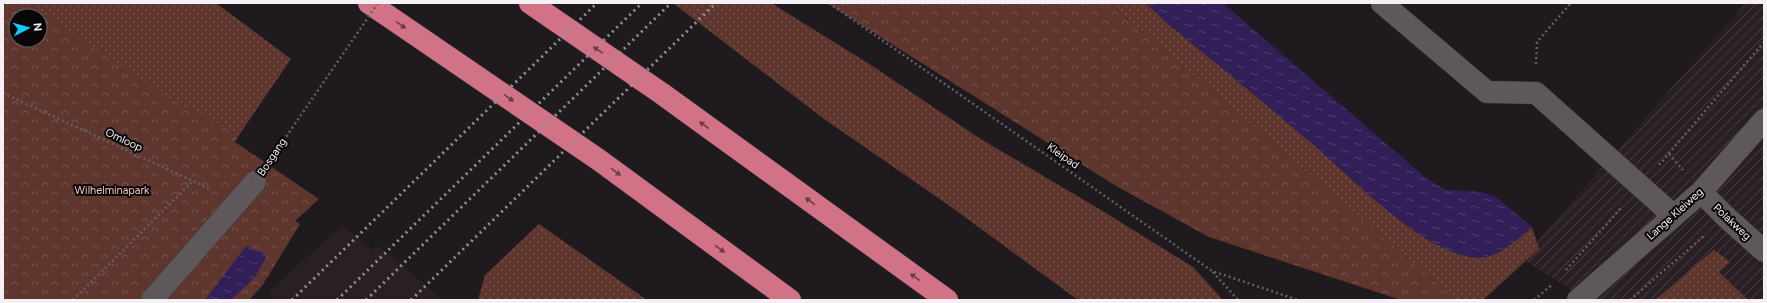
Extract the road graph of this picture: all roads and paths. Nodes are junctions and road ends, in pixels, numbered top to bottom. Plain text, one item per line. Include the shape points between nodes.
1 (369, 3) edge
2 (378, 3) edge
3 (530, 3) edge
4 (829, 3) edge
5 (1382, 3) edge
6 (1571, 3) edge
7 (3, 93) edge
8 (1536, 93) junction
9 (1764, 120) edge
10 (193, 181) junction
11 (255, 182) joint
12 (1701, 192) junction
13 (237, 204) junction
14 (1674, 216) junction
15 (1726, 217) junction
16 (1764, 251) edge
17 (1212, 271) junction
18 (73, 300) edge
19 (152, 300) edge
20 (790, 300) edge
21 (947, 300) edge
22 (1238, 300) edge
23 (1298, 300) edge
24 (1578, 300) edge
25 (1630, 300) edge

1 -> 20 highway via 599,160
2 - 11 path, Bosgang, bridge
21 -> 3 highway via 661,93
4 - 17 path, Kleipad
5 - 8 street via 1487,92
6 - 8 path via 1537,42
7 - 10 path, Omloop
8 - 14 street
9 - 12 street, Lange Kleiweg
10 - 13 path, Omloop
10 - 18 path
11 - 13 street, Bosgang
12 - 14 street, Lange Kleiweg
12 - 15 street, Polakweg
13 - 19 street, Bosgang
14 - 24 street, Lange Kleiweg
15 - 16 street, Polakweg
15 - 25 path
17 - 22 path
17 - 23 path, Kleipad

